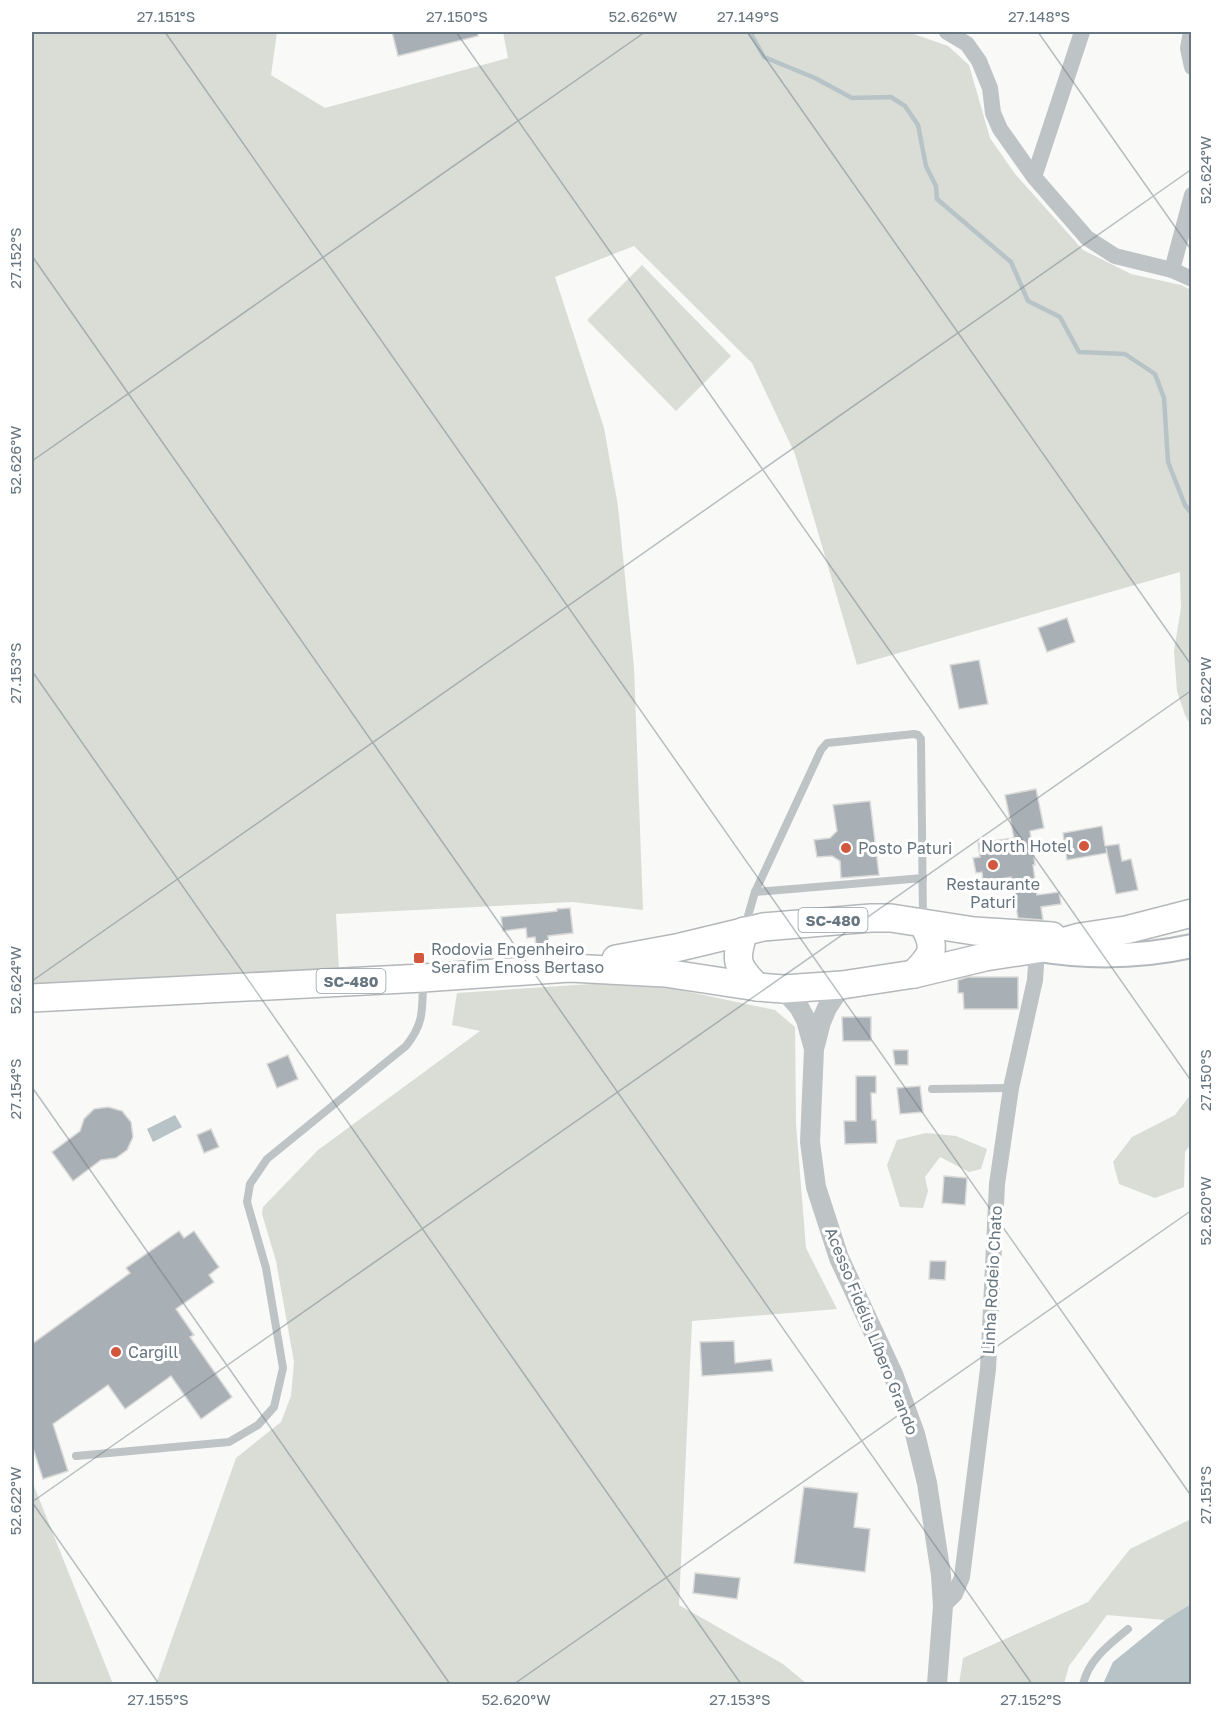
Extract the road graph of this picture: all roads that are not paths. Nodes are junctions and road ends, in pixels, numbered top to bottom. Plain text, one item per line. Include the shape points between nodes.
1 (947, 32) edge
2 (1082, 32) edge
3 (1191, 32) edge
4 (1191, 67) edge
5 (1034, 177) junction
6 (1191, 195) edge
7 (1172, 270) junction
8 (1191, 279) edge
9 (923, 878) junction
10 (755, 892) junction
11 (1191, 913) edge
12 (923, 924) junction
13 (744, 931) junction
14 (1080, 937) junction
15 (1191, 946) edge
16 (1037, 950) junction
17 (570, 968) junction
18 (914, 974) junction
19 (423, 978) junction
20 (842, 985) junction
21 (770, 988) junction
22 (32, 998) edge
23 (814, 1049) junction
24 (1011, 1088) junction
25 (932, 1089) dead end
26 (76, 1456) dead end
27 (943, 1606) junction
28 (1128, 1629) dead end
29 (937, 1684) edge
30 (1083, 1684) edge

1 - 5 street via 967,44 979,61 1000,129
2 - 5 street
3 - 4 street
5 - 7 street via 1087,238 1115,256
6 - 7 street
7 - 8 street
9 - 10 lane
9 - 10 lane via 921,739 914,734 827,743
9 - 12 lane
10 - 13 lane
11 - 14 highway, SC-480
12 - 13 highway, SC-480 via 871,918
12 - 14 highway, SC-480
12 - 18 highway via 932,948
13 - 17 highway, SC-480
13 - 21 highway via 737,960 743,973
14 - 16 highway, SC-480
15 - 16 main road via 1105,956
16 - 18 highway, SC-480 via 985,957
16 - 24 street, Linha Rodeio Chato via 1035,980
17 - 19 highway, SC-480
17 - 21 highway, SC-480 via 665,973
18 - 20 highway, SC-480
19 - 22 highway, SC-480
19 - 26 lane via 421,1020 406,1046 267,1159 250,1184 247,1202 266,1268 283,1368 274,1407 258,1425 229,1442
20 - 21 highway, SC-480
20 - 23 street, Acesso Fidélis Líbero Grando via 827,1008
21 - 23 street, Acesso Fidélis Líbero Grando via 799,1007
23 - 27 street, Acesso Fidélis Líbero Grando via 810,1142 816,1187 839,1258 893,1374 915,1434 927,1483
24 - 25 lane
24 - 27 street, Linha Rodeio Chato via 997,1184 988,1369 962,1577 955,1594
27 - 29 street, Acesso Fidélis Líbero Grando
28 - 30 lane via 1099,1654

